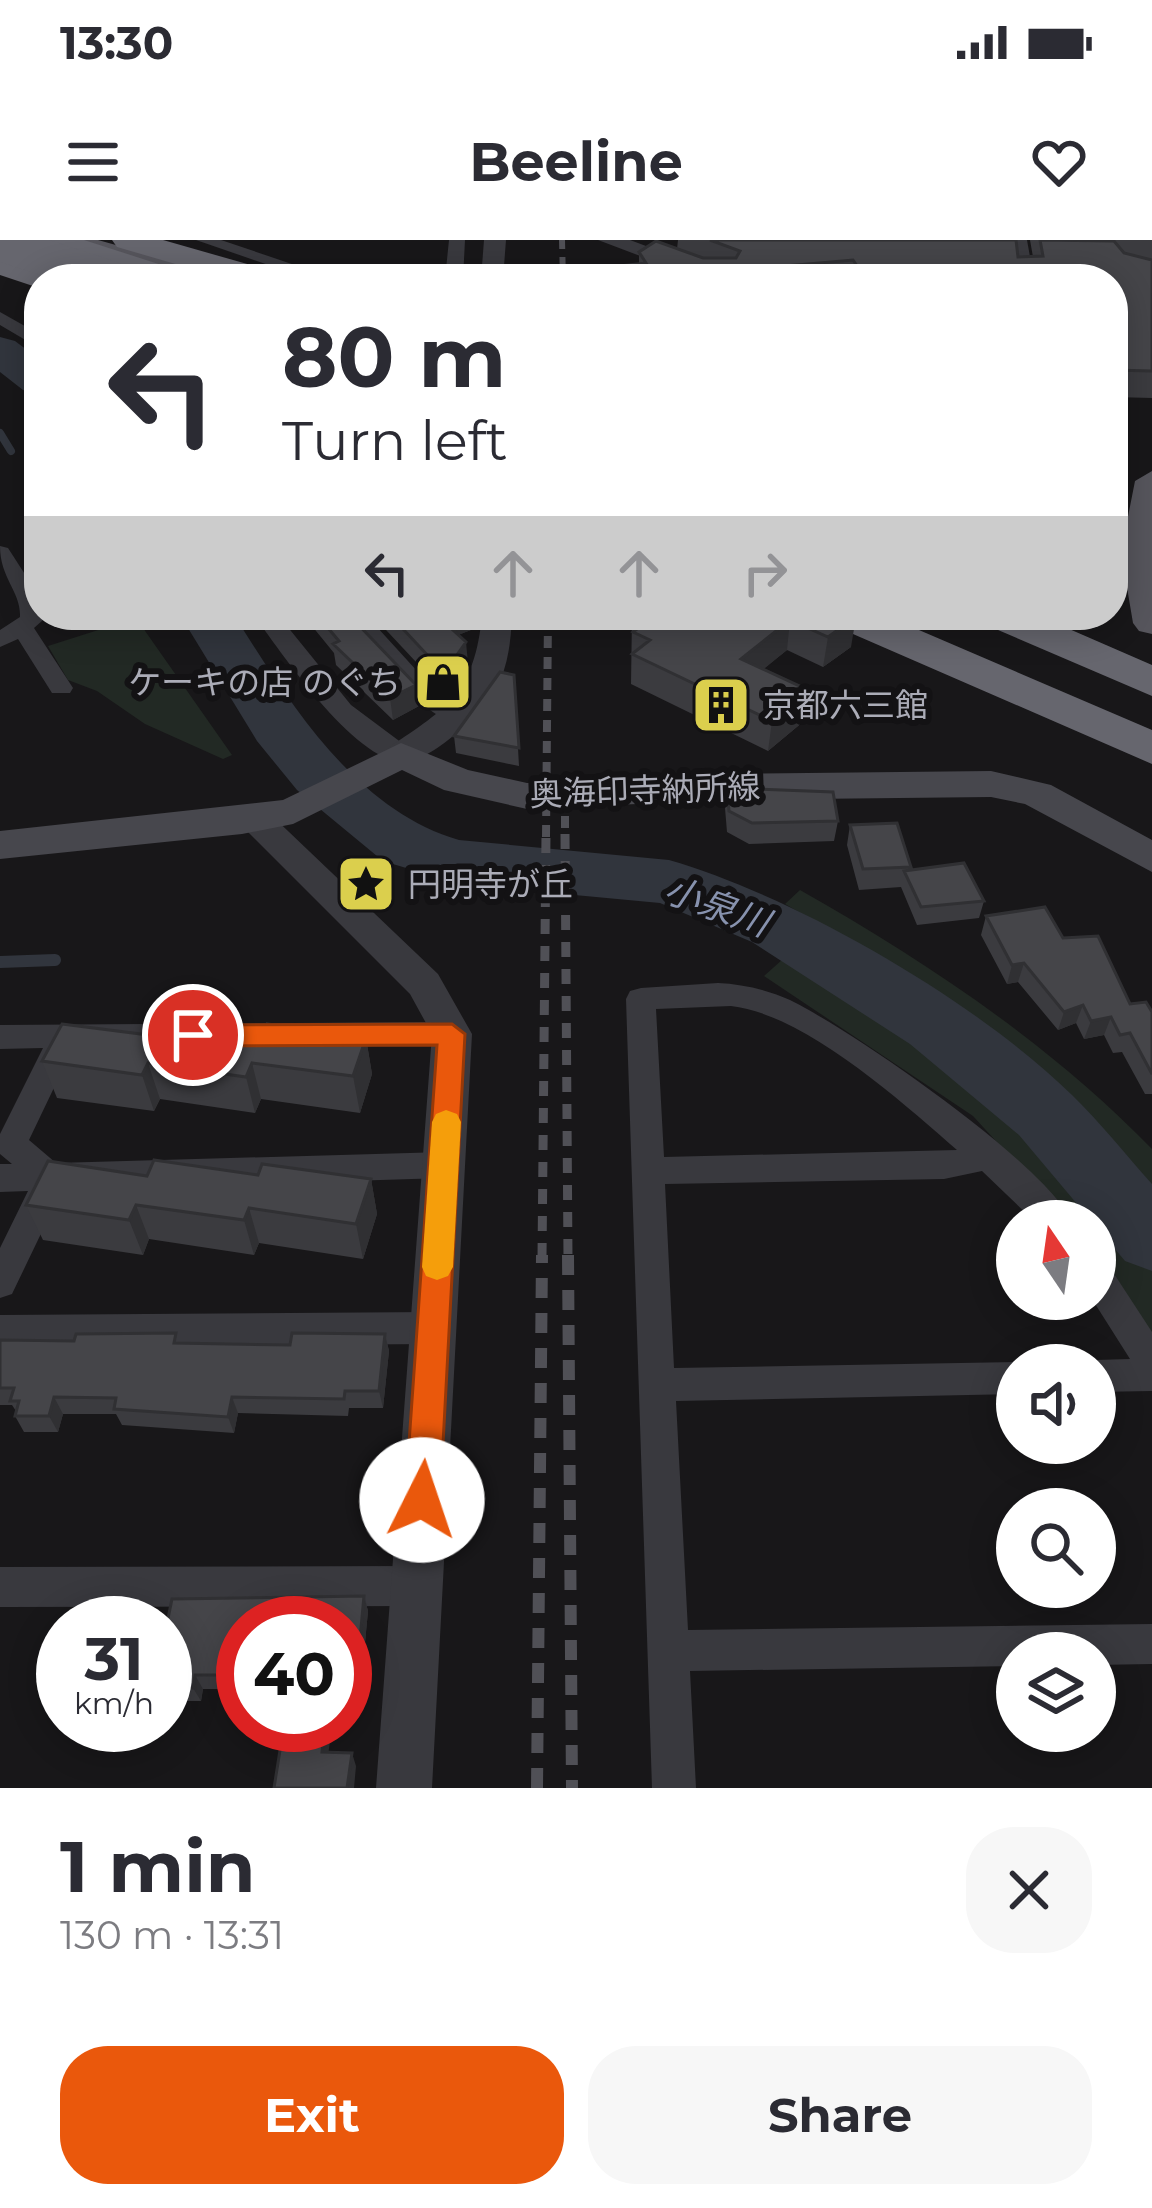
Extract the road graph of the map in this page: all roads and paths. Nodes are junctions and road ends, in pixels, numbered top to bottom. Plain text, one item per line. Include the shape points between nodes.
1 (52, 240) edge
2 (68, 240) edge
3 (128, 240) edge
4 (204, 240) edge
5 (609, 240) edge
6 (0, 245) edge
7 (642, 245) edge
8 (51, 264) edge
9 (56, 264) edge
10 (62, 264) edge
11 (125, 264) edge
12 (153, 264) edge
13 (211, 264) edge
14 (280, 264) edge
15 (687, 264) edge
16 (1152, 482) edge
17 (0, 554) edge
18 (1134, 570) edge
19 (24, 591) edge
20 (1152, 623) edge
21 (277, 630) edge
22 (366, 630) edge
23 (496, 630) edge
24 (881, 630) edge
25 (968, 630) edge
26 (1034, 630) edge
27 (1096, 630) edge
28 (11, 635) edge
29 (1152, 658) edge
30 (1152, 682) edge
31 (61, 688) dead end
32 (1152, 714) edge
33 (458, 717) junction
34 (1152, 748) edge
35 (393, 760) junction
36 (274, 815) junction
37 (0, 845) edge
38 (1152, 858) edge
39 (452, 1034) junction
40 (0, 1036) edge
41 (64, 1036) junction
42 (990, 1156) junction
43 (444, 1165) junction
44 (649, 1172) junction
45 (0, 1178) edge
46 (52, 1178) junction
47 (1034, 1200) edge
48 (0, 1283) edge
49 (1116, 1307) edge
50 (434, 1328) junction
51 (0, 1331) edge
52 (1152, 1363) edge
53 (1152, 1375) edge
54 (1116, 1376) edge
55 (996, 1378) edge
56 (658, 1385) junction
57 (417, 1586) junction
58 (0, 1587) edge
59 (1152, 1645) edge
60 (668, 1652) junction
61 (404, 1788) edge
62 (674, 1788) edge

1 - 11 highway
2 - 12 main road
3 - 13 highway
4 - 14 street
5 - 7 street
6 - 8 main road
6 - 9 highway
6 - 10 highway, bridge
7 - 15 street
16 - 18 main road
17 - 19 street
18 - 20 main road
21 - 35 street via 333,703
22 - 33 street via 429,699
23 - 33 street via 496,655
24 - 34 highway
25 - 32 highway
26 - 30 highway
27 - 29 highway
28 - 31 street
33 - 35 street
35 - 36 main road
35 - 38 main road, 奥海印寺納所線 via 527,796 992,784 1037,794
36 - 37 main road
36 - 39 street via 424,984
39 - 41 street
39 - 43 street
40 - 41 street
41 - 46 street via 11,1144
42 - 44 street via 944,1166
42 - 44 street via 761,1000 641,999
42 - 47 street
43 - 46 street
43 - 50 street
44 - 56 street
45 - 46 street
46 - 48 street
49 - 52 street
50 - 51 street
50 - 57 street
53 - 54 street
55 - 56 street
56 - 60 street
57 - 58 street
57 - 61 street
59 - 60 street
60 - 62 street

